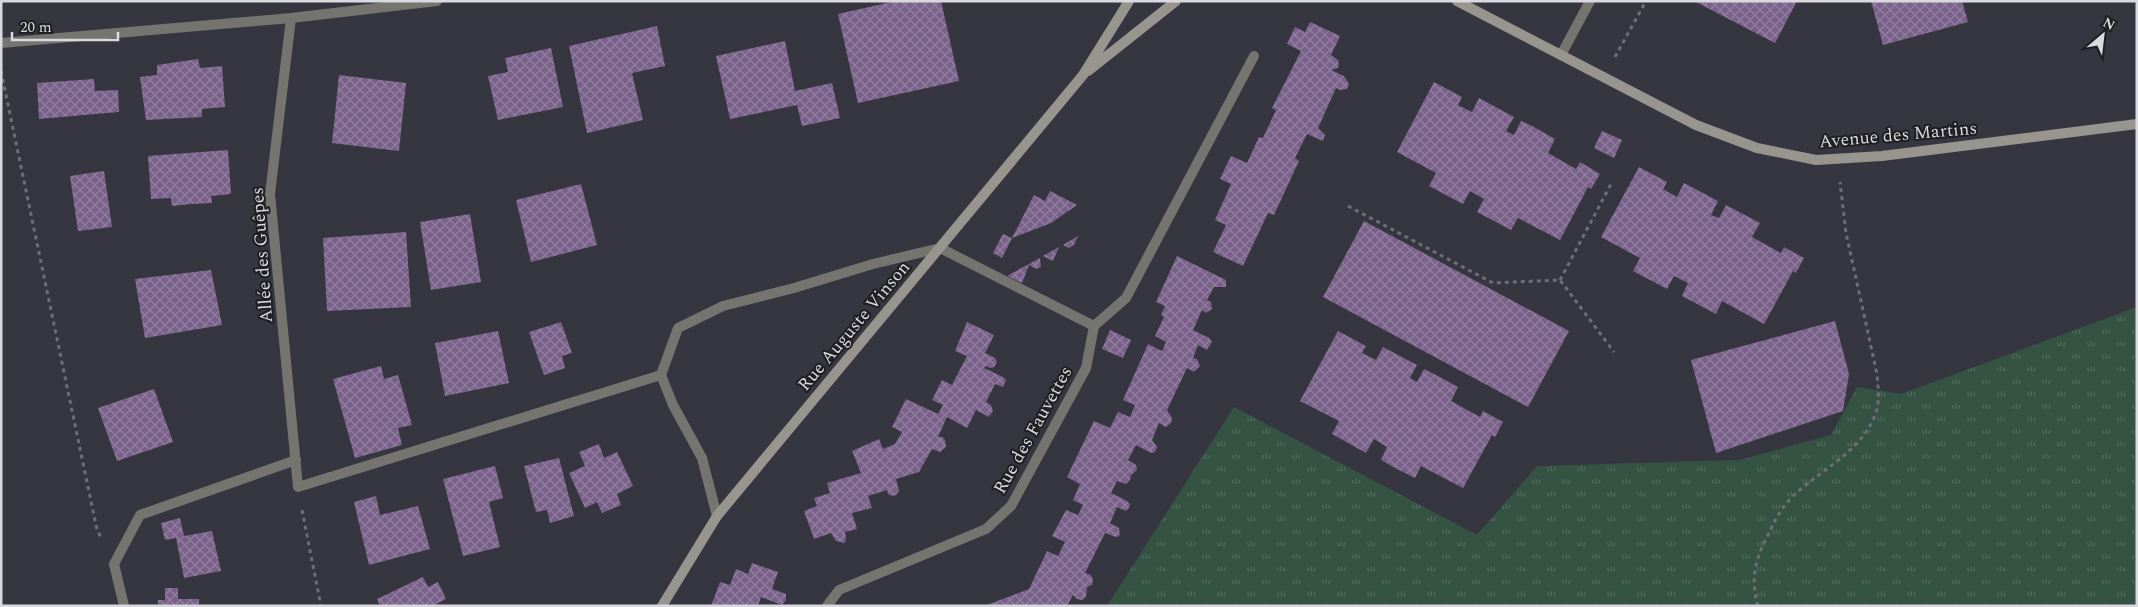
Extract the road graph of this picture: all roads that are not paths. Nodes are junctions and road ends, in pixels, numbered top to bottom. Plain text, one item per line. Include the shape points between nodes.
1 (437, 1) edge
2 (1129, 1) edge
3 (1176, 1) edge
4 (1457, 1) edge
5 (1590, 1) edge
6 (291, 18) junction
7 (1, 43) edge
8 (1561, 54) junction
9 (1254, 56) dead end
10 (1083, 75) junction
11 (2137, 124) edge
12 (940, 248) junction
13 (1094, 326) junction
14 (661, 375) junction
15 (296, 460) junction
16 (717, 516) junction
17 (124, 606) edge
18 (662, 606) edge
19 (827, 606) edge

1 - 6 street
2 - 10 main road
3 - 10 main road
4 - 8 main road, Avenue des Martins
5 - 8 street
6 - 7 street
6 - 15 street, Allée des Guêpes via 270,194
8 - 11 main road, Avenue des Martins via 1696,125 1756,148 1816,160 1890,155
9 - 13 street via 1126,298
10 - 12 main road, Rue Auguste Vinson
12 - 13 street
12 - 14 street via 723,306 678,328
12 - 16 main road, Rue Auguste Vinson
13 - 19 street, Rue des Fauvettes via 1086,368 1011,506 986,530 839,590
14 - 15 street, Allée des Guêpes via 298,488
14 - 16 street via 673,405 702,458
15 - 17 street via 140,515 114,564
16 - 18 main road, Rue Auguste Vinson

